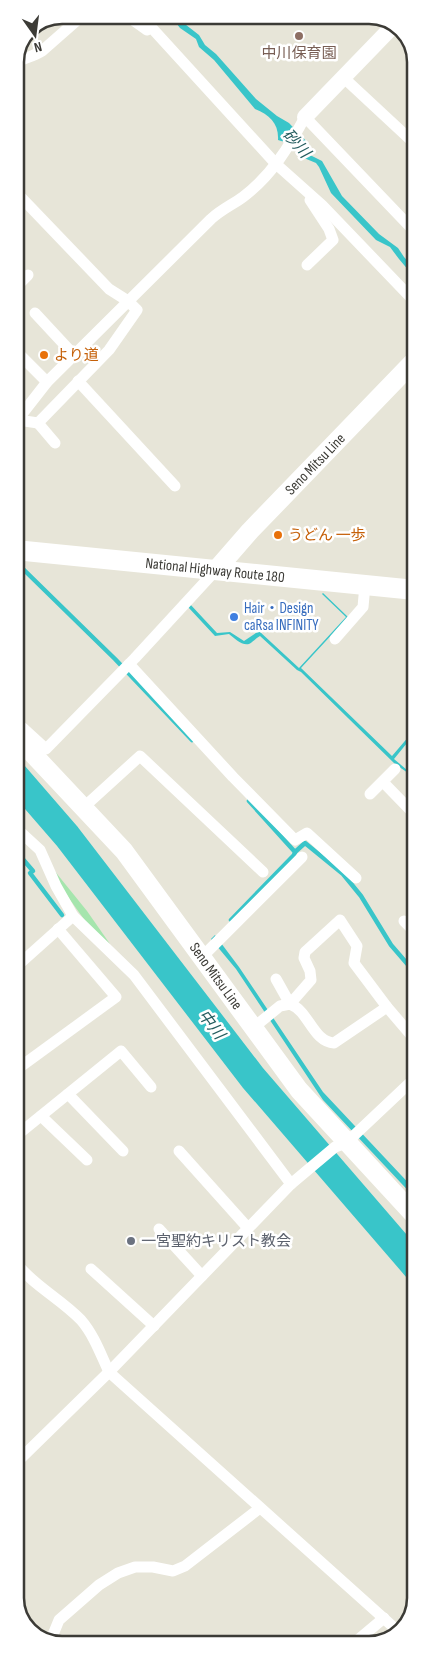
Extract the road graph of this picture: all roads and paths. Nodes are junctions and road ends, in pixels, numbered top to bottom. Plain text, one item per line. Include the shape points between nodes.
1 (73, 24) edge
2 (138, 24) edge
3 (148, 24) edge
4 (389, 30) edge
5 (162, 41) junction
6 (24, 59) edge
7 (344, 78) junction
8 (303, 120) junction
9 (407, 137) edge
10 (278, 162) junction
11 (296, 182) junction
12 (24, 200) edge
13 (407, 224) edge
14 (307, 265) dead end
15 (28, 275) dead end
16 (24, 279) edge
17 (407, 294) edge
18 (128, 301) junction
19 (35, 313) dead end
20 (74, 355) junction
21 (24, 359) edge
22 (407, 368) edge
23 (78, 381) junction
24 (47, 382) junction
25 (24, 411) edge
26 (24, 422) edge
27 (38, 423) junction
28 (54, 443) dead end
29 (175, 486) dead end
30 (24, 551) edge
31 (216, 570) junction
32 (365, 585) junction
33 (407, 589) edge
34 (335, 639) dead end
35 (126, 667) junction
36 (24, 729) edge
37 (24, 744) edge
38 (395, 770) dead end
39 (383, 782) junction
40 (370, 794) dead end
41 (84, 807) junction
42 (407, 807) edge
43 (24, 835) edge
44 (302, 857) dead end
45 (263, 872) dead end
46 (356, 878) dead end
47 (73, 916) junction
48 (404, 921) dead end
49 (407, 924) edge
50 (58, 929) junction
51 (24, 956) edge
52 (202, 957) junction
53 (276, 979) dead end
54 (290, 1004) junction
55 (387, 1007) junction
56 (253, 1028) junction
57 (407, 1030) edge
58 (24, 1064) edge
59 (407, 1085) edge
60 (151, 1087) dead end
61 (68, 1094) junction
62 (41, 1116) junction
63 (24, 1130) edge
64 (341, 1145) junction
65 (123, 1151) dead end
66 (179, 1151) dead end
67 (87, 1160) dead end
68 (291, 1184) junction
69 (407, 1208) edge
70 (248, 1228) junction
71 (159, 1229) dead end
72 (90, 1270) dead end
73 (24, 1273) edge
74 (202, 1276) junction
75 (154, 1326) junction
76 (109, 1372) junction
77 (24, 1455) edge
78 (260, 1508) junction
79 (384, 1618) junction
80 (394, 1627) edge
81 (53, 1635) edge
82 (363, 1636) edge

1 - 6 street via 42,51
2 - 5 street
3 - 5 street
4 - 7 main road
5 - 10 street
7 - 8 main road
7 - 9 street
8 - 10 street
8 - 13 street
10 - 11 street
10 - 18 street via 243,197 211,219
11 - 14 street via 321,216 333,240
11 - 17 street
12 - 18 street via 109,289
15 - 16 street
18 - 20 street
18 - 23 street via 137,310 109,350
19 - 20 street
20 - 24 street
21 - 24 street
22 - 31 main road, Seno Mitsu Line
23 - 27 street
23 - 29 street
24 - 25 street
26 - 27 street
27 - 28 street
30 - 31 highway, National Highway Route 180
31 - 32 highway, National Highway Route 180
31 - 35 street
32 - 33 highway, National Highway Route 180
32 - 34 street via 363,607
35 - 36 street via 46,749
35 - 46 street via 295,840 307,833
37 - 41 main road, Seno Mitsu Line
38 - 39 street
39 - 40 street
39 - 42 street
41 - 45 street via 140,756
41 - 52 main road, Seno Mitsu Line via 124,851
43 - 47 street via 40,850
44 - 52 street
47 - 50 street
47 - 68 street via 134,975
48 - 49 street
50 - 51 street
50 - 58 street via 116,998
52 - 56 main road, Seno Mitsu Line
53 - 54 street
54 - 55 street via 299,1009 324,1040 334,1043
54 - 55 street via 311,980 305,952 340,920 357,946 354,963
54 - 56 street via 280,1006
55 - 57 street
56 - 64 main road, Seno Mitsu Line
59 - 64 street
60 - 61 street via 121,1051
61 - 62 street
61 - 65 street
62 - 63 street
62 - 67 street
64 - 68 street
64 - 69 main road, Seno Mitsu Line
66 - 70 street
68 - 70 street
70 - 74 street
71 - 74 street
72 - 75 street
73 - 76 street via 82,1321
74 - 75 street
75 - 76 street
76 - 77 street
76 - 78 street
78 - 79 street
78 - 81 street via 185,1566 173,1571 135,1567 118,1574 59,1620
79 - 80 street
79 - 82 street

